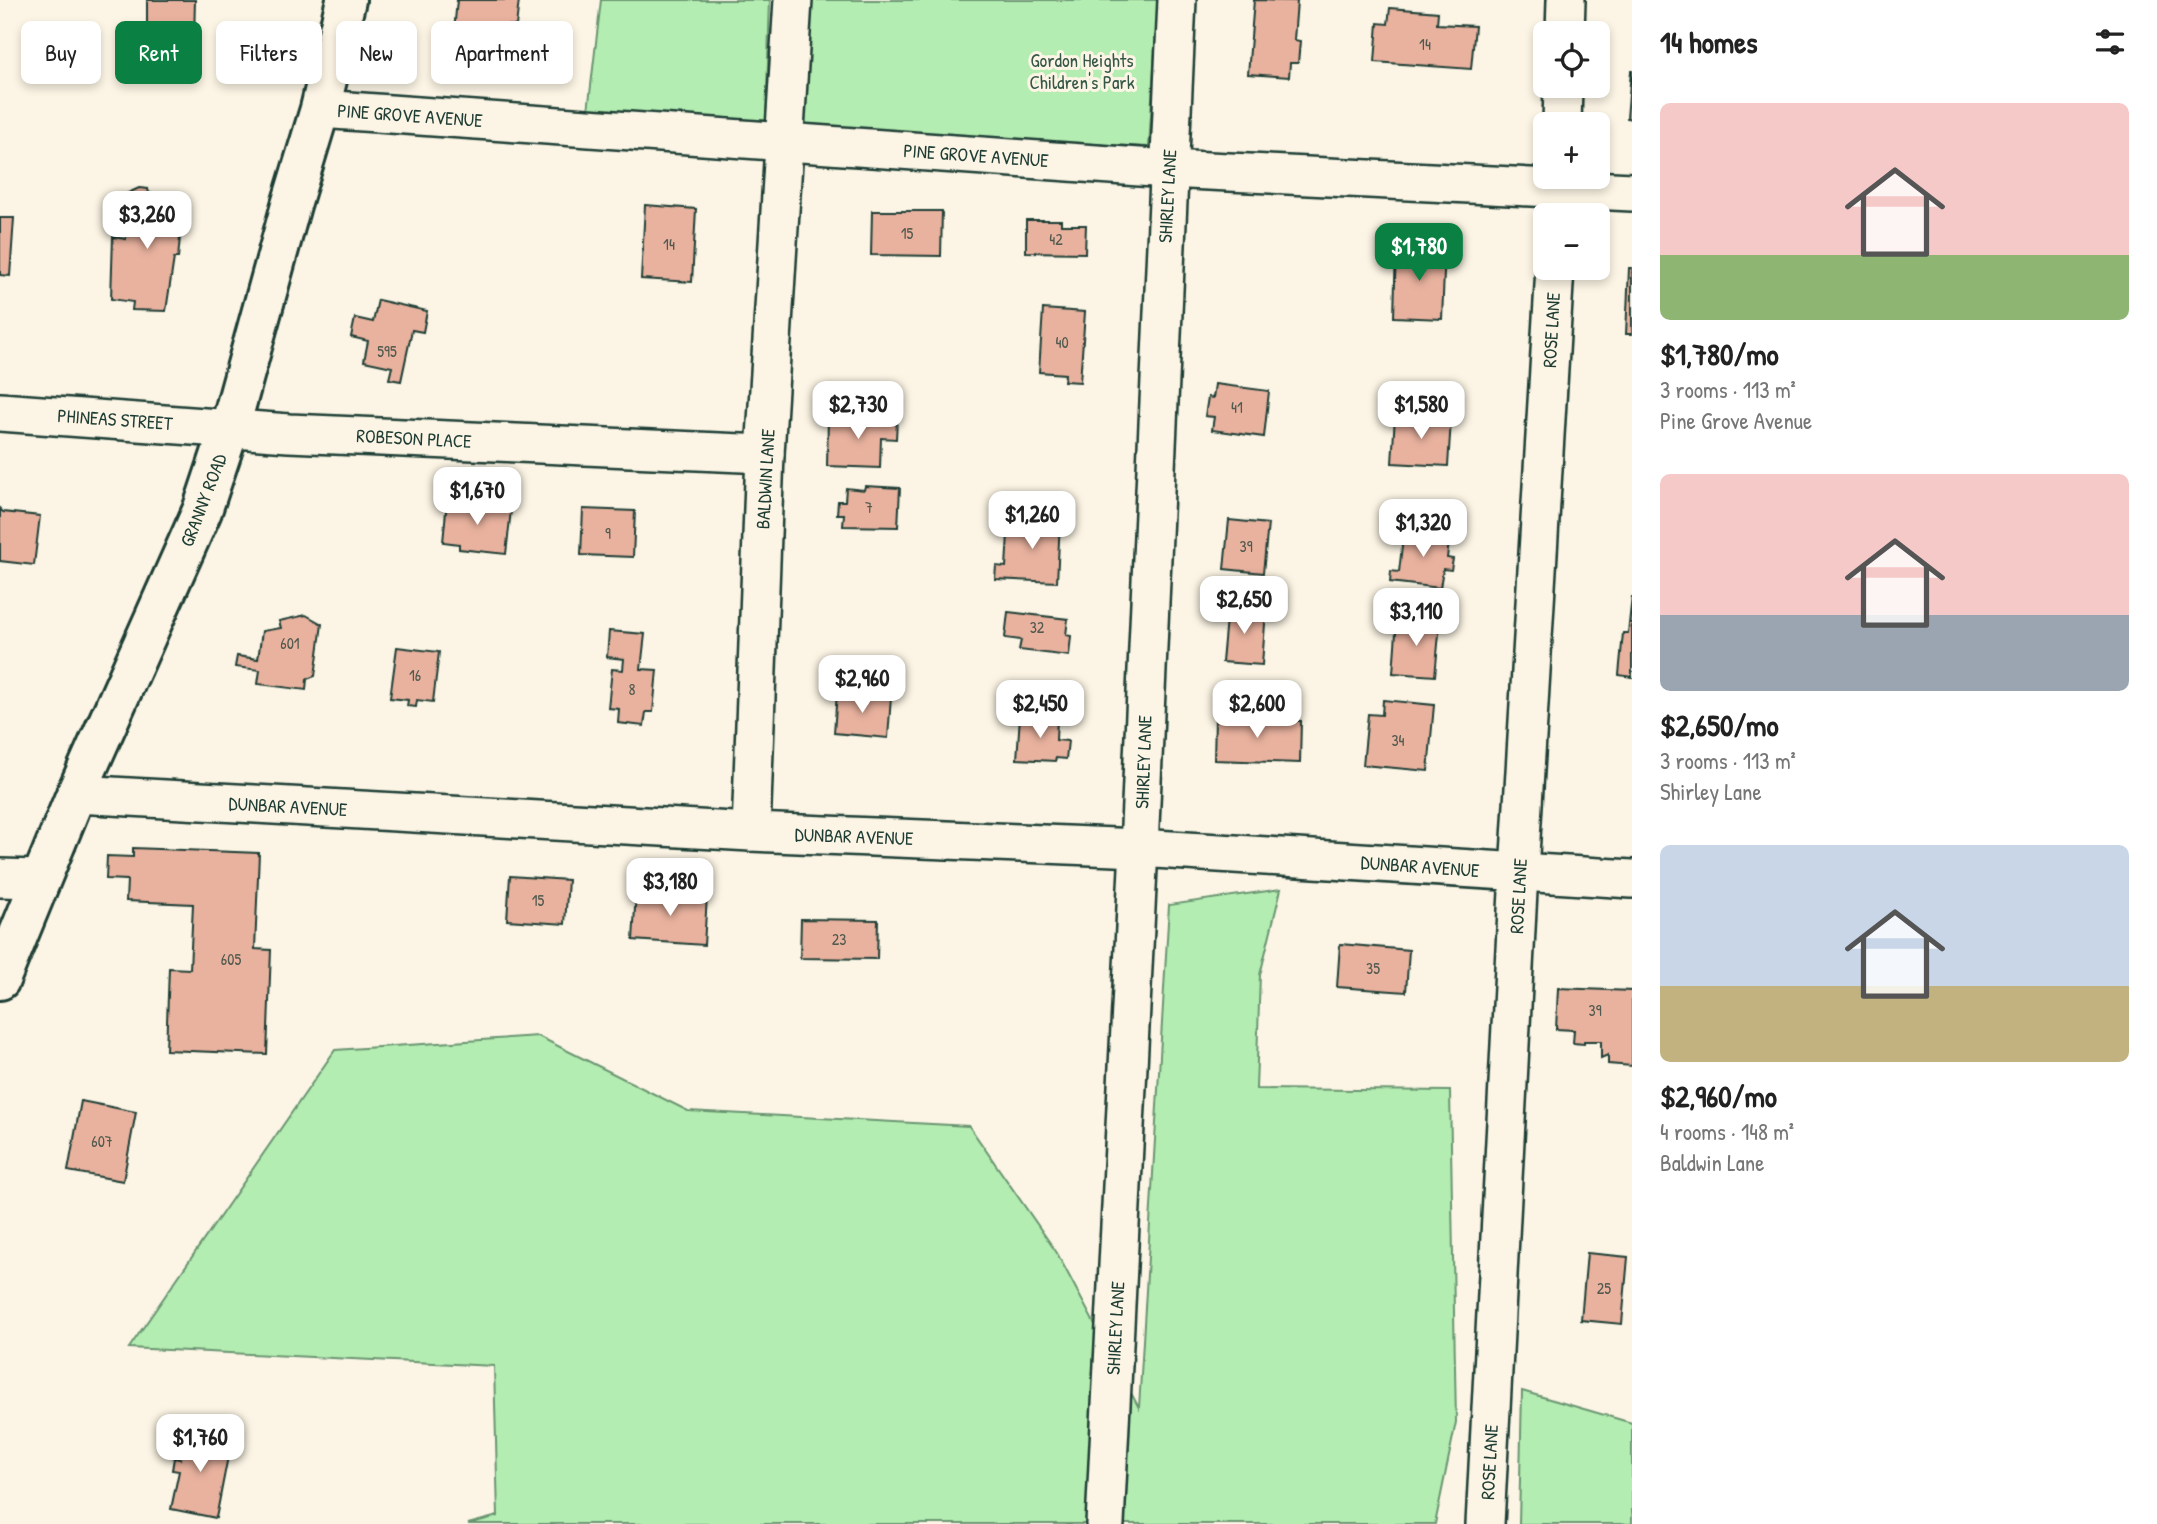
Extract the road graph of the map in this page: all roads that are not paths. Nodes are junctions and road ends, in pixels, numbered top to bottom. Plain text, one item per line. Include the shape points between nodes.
1 (346, 0) edge
2 (793, 0) edge
3 (1177, 0) edge
4 (1566, 0) edge
5 (1565, 21) edge
6 (320, 109) junction
7 (786, 142) junction
8 (1168, 169) junction
9 (1632, 192) edge
10 (1559, 193) edge
11 (1554, 280) edge
12 (0, 412) edge
13 (230, 427) junction
14 (765, 454) junction
15 (76, 794) junction
16 (751, 832) junction
17 (1139, 848) junction
18 (1519, 872) junction
19 (0, 878) edge
20 (40, 879) junction
21 (1632, 879) edge
22 (0, 980) edge
23 (1105, 1524) edge
24 (1485, 1524) edge

1 - 6 street, GRANNY ROAD
2 - 7 street, BALDWIN LANE
3 - 8 street, SHIRLEY LANE
4 - 5 street
6 - 7 street, PINE GROVE AVENUE
6 - 13 street, GRANNY ROAD
7 - 8 street, PINE GROVE AVENUE
7 - 14 street, BALDWIN LANE
8 - 10 street, PINE GROVE AVENUE
8 - 17 street, SHIRLEY LANE
9 - 10 street, PINE GROVE AVENUE
11 - 18 street, ROSE LANE
12 - 13 street, PHINEAS STREET
13 - 14 street, ROBESON PLACE
13 - 15 street, GRANNY ROAD via 202,511
14 - 16 street, BALDWIN LANE
15 - 16 street, DUNBAR AVENUE
15 - 20 street, GRANNY ROAD
16 - 17 street, DUNBAR AVENUE
17 - 18 street, DUNBAR AVENUE
17 - 23 street, SHIRLEY LANE
18 - 21 street, DUNBAR AVENUE
18 - 24 street, ROSE LANE
19 - 20 street
20 - 22 street, GRANNY ROAD

